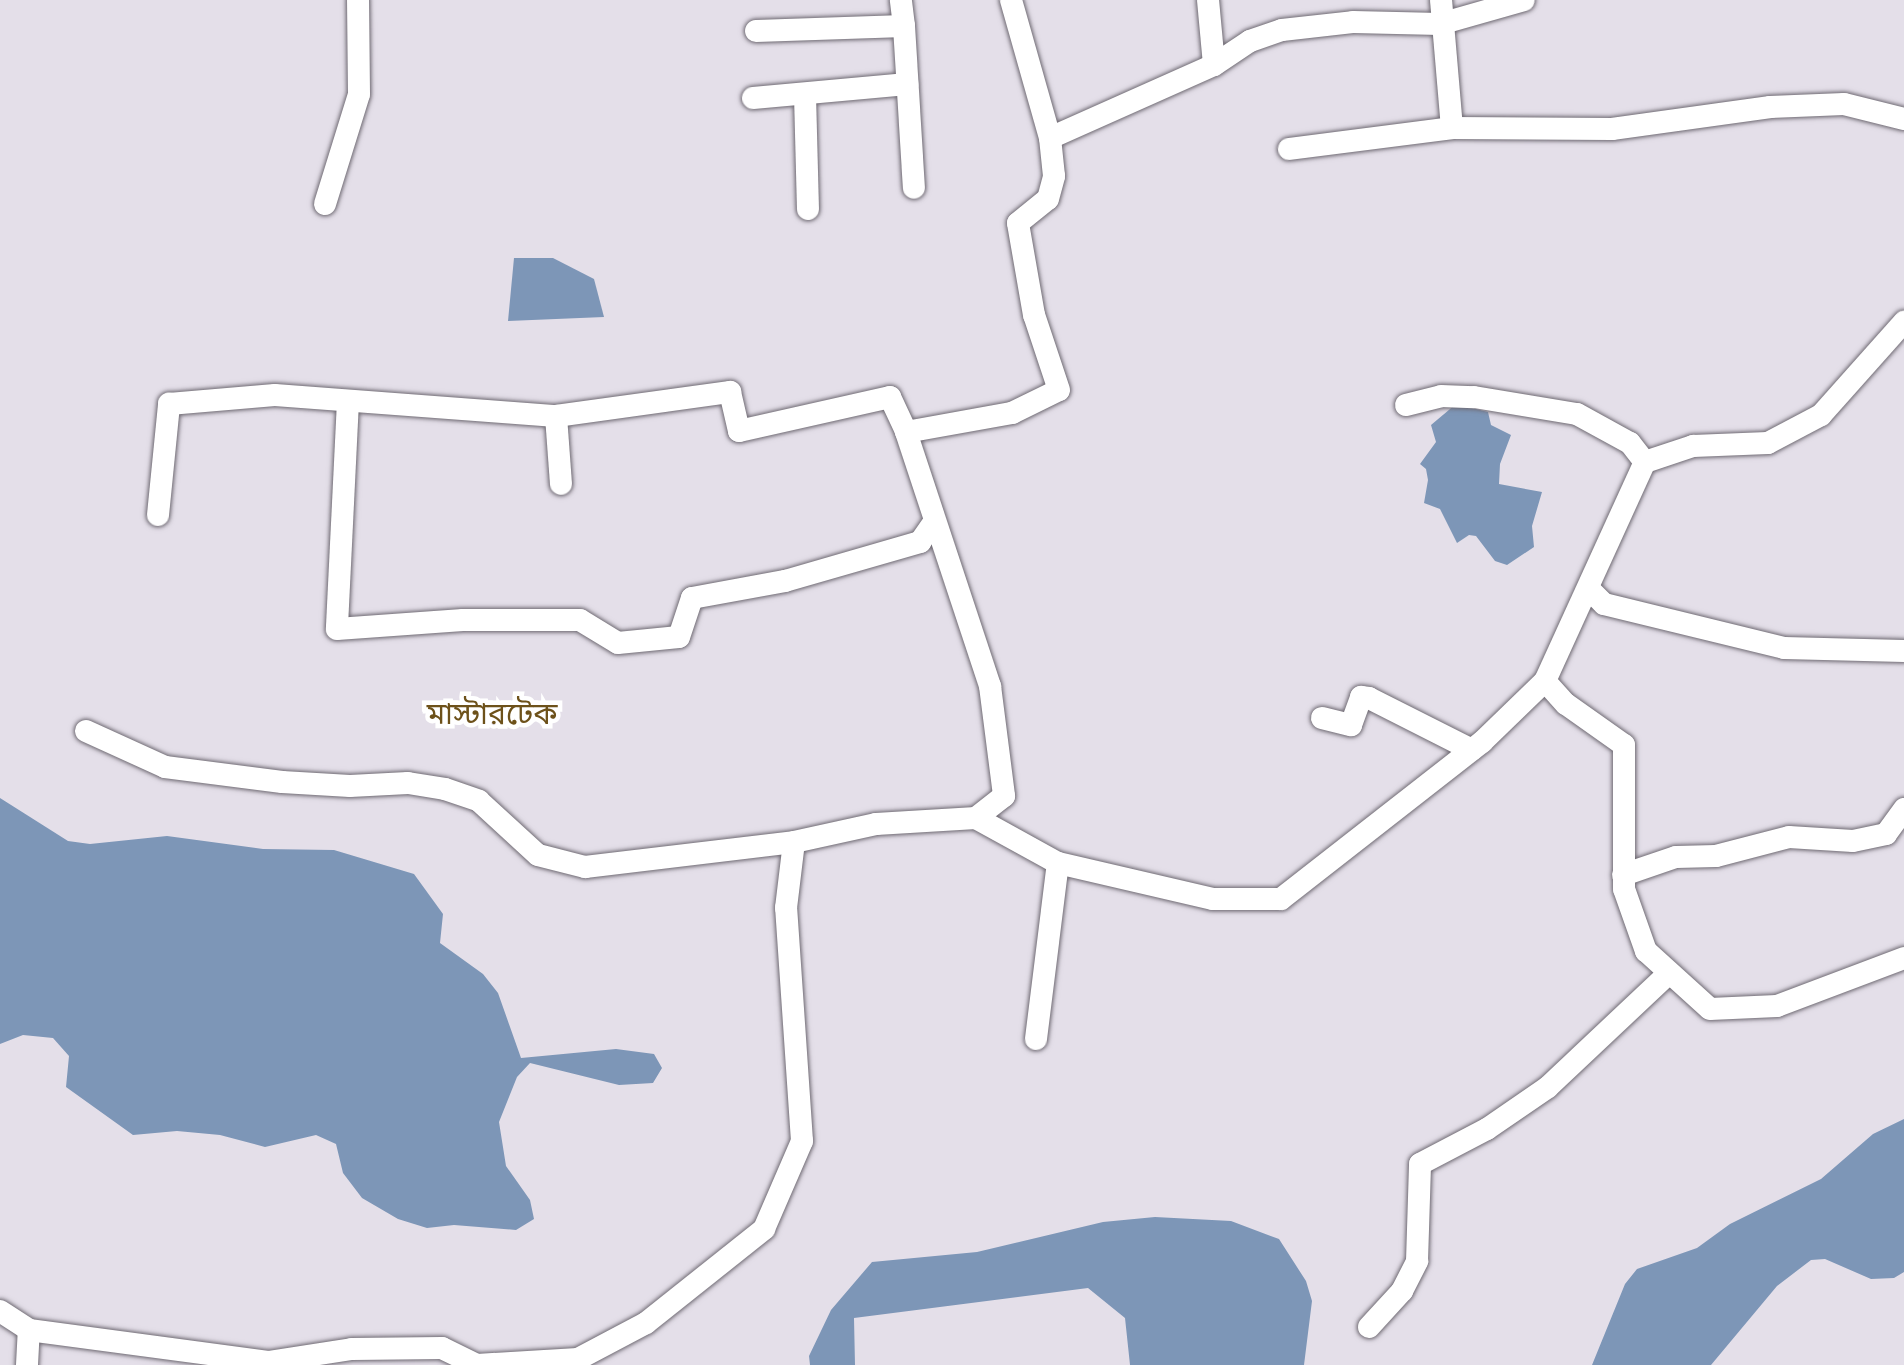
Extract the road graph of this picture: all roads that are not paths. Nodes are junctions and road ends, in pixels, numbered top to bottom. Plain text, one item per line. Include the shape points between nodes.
1 (358, 0) edge
2 (902, 0) edge
3 (1012, 0) edge
4 (1208, 0) edge
5 (1441, 0) edge
6 (1524, 0) edge
7 (1440, 24) junction
8 (904, 26) junction
9 (756, 31) dead end
10 (1214, 65) junction
11 (907, 84) junction
12 (805, 95) junction
13 (752, 98) dead end
14 (1904, 119) edge
15 (1452, 128) junction
16 (1050, 138) junction
17 (1289, 150) dead end
18 (914, 188) dead end
19 (324, 204) dead end
20 (808, 209) dead end
21 (1904, 322) edge
22 (348, 401) junction
23 (1406, 405) dead end
24 (556, 416) junction
25 (906, 432) junction
26 (1645, 462) junction
27 (560, 484) dead end
28 (158, 515) dead end
29 (934, 522) junction
30 (1589, 589) junction
31 (1904, 651) edge
32 (1545, 681) junction
33 (1322, 718) dead end
34 (86, 731) dead end
35 (1472, 750) junction
36 (1904, 810) edge
37 (976, 818) junction
38 (794, 842) junction
39 (1058, 863) junction
40 (1623, 876) junction
41 (1904, 958) edge
42 (1667, 975) junction
43 (1036, 1039) dead end
44 (0, 1311) edge
45 (1369, 1327) dead end
46 (29, 1330) junction
47 (218, 1360) edge
48 (26, 1365) edge

1 - 19 street via 359,94
2 - 8 street
3 - 16 street
4 - 10 street
5 - 7 street
6 - 7 street
7 - 10 street via 1353,22 1282,30
7 - 15 street
8 - 9 street
8 - 11 street
10 - 16 street
11 - 12 street
11 - 18 street
12 - 13 street
12 - 20 street
14 - 15 street via 1844,104 1612,129
15 - 17 street
16 - 25 street via 1054,176 1048,200 1018,223 1034,315 1058,390 1012,413
21 - 26 street via 1821,416 1768,444 1693,446
22 - 24 street
22 - 28 street via 275,394 169,404
22 - 29 street via 338,629 580,620 618,643 679,637 692,598 785,581 920,542
23 - 26 street via 1474,397 1576,414 1630,444
24 - 25 street via 730,392 739,431 890,396
24 - 27 street
25 - 29 street
26 - 30 street
29 - 37 street via 990,686 1004,796
30 - 31 street via 1604,604 1784,648
30 - 32 street
32 - 35 street
32 - 40 street via 1624,745
33 - 35 street via 1351,726 1361,697 1369,698
34 - 38 street via 165,768 282,782 408,782 445,789 479,801 538,855 585,867
35 - 39 street via 1281,898 1213,899
36 - 40 street via 1886,834 1853,841 1789,837 1734,853 1676,857
37 - 38 street via 876,824
37 - 39 street
38 - 47 street via 786,908 802,1141 764,1229 646,1323 578,1359 477,1365 442,1348
39 - 43 street
40 - 42 street via 1646,951
41 - 42 street via 1777,1006 1710,1009
42 - 45 street via 1548,1087 1420,1164 1416,1261 1402,1292
44 - 46 street
46 - 47 street
46 - 48 street

